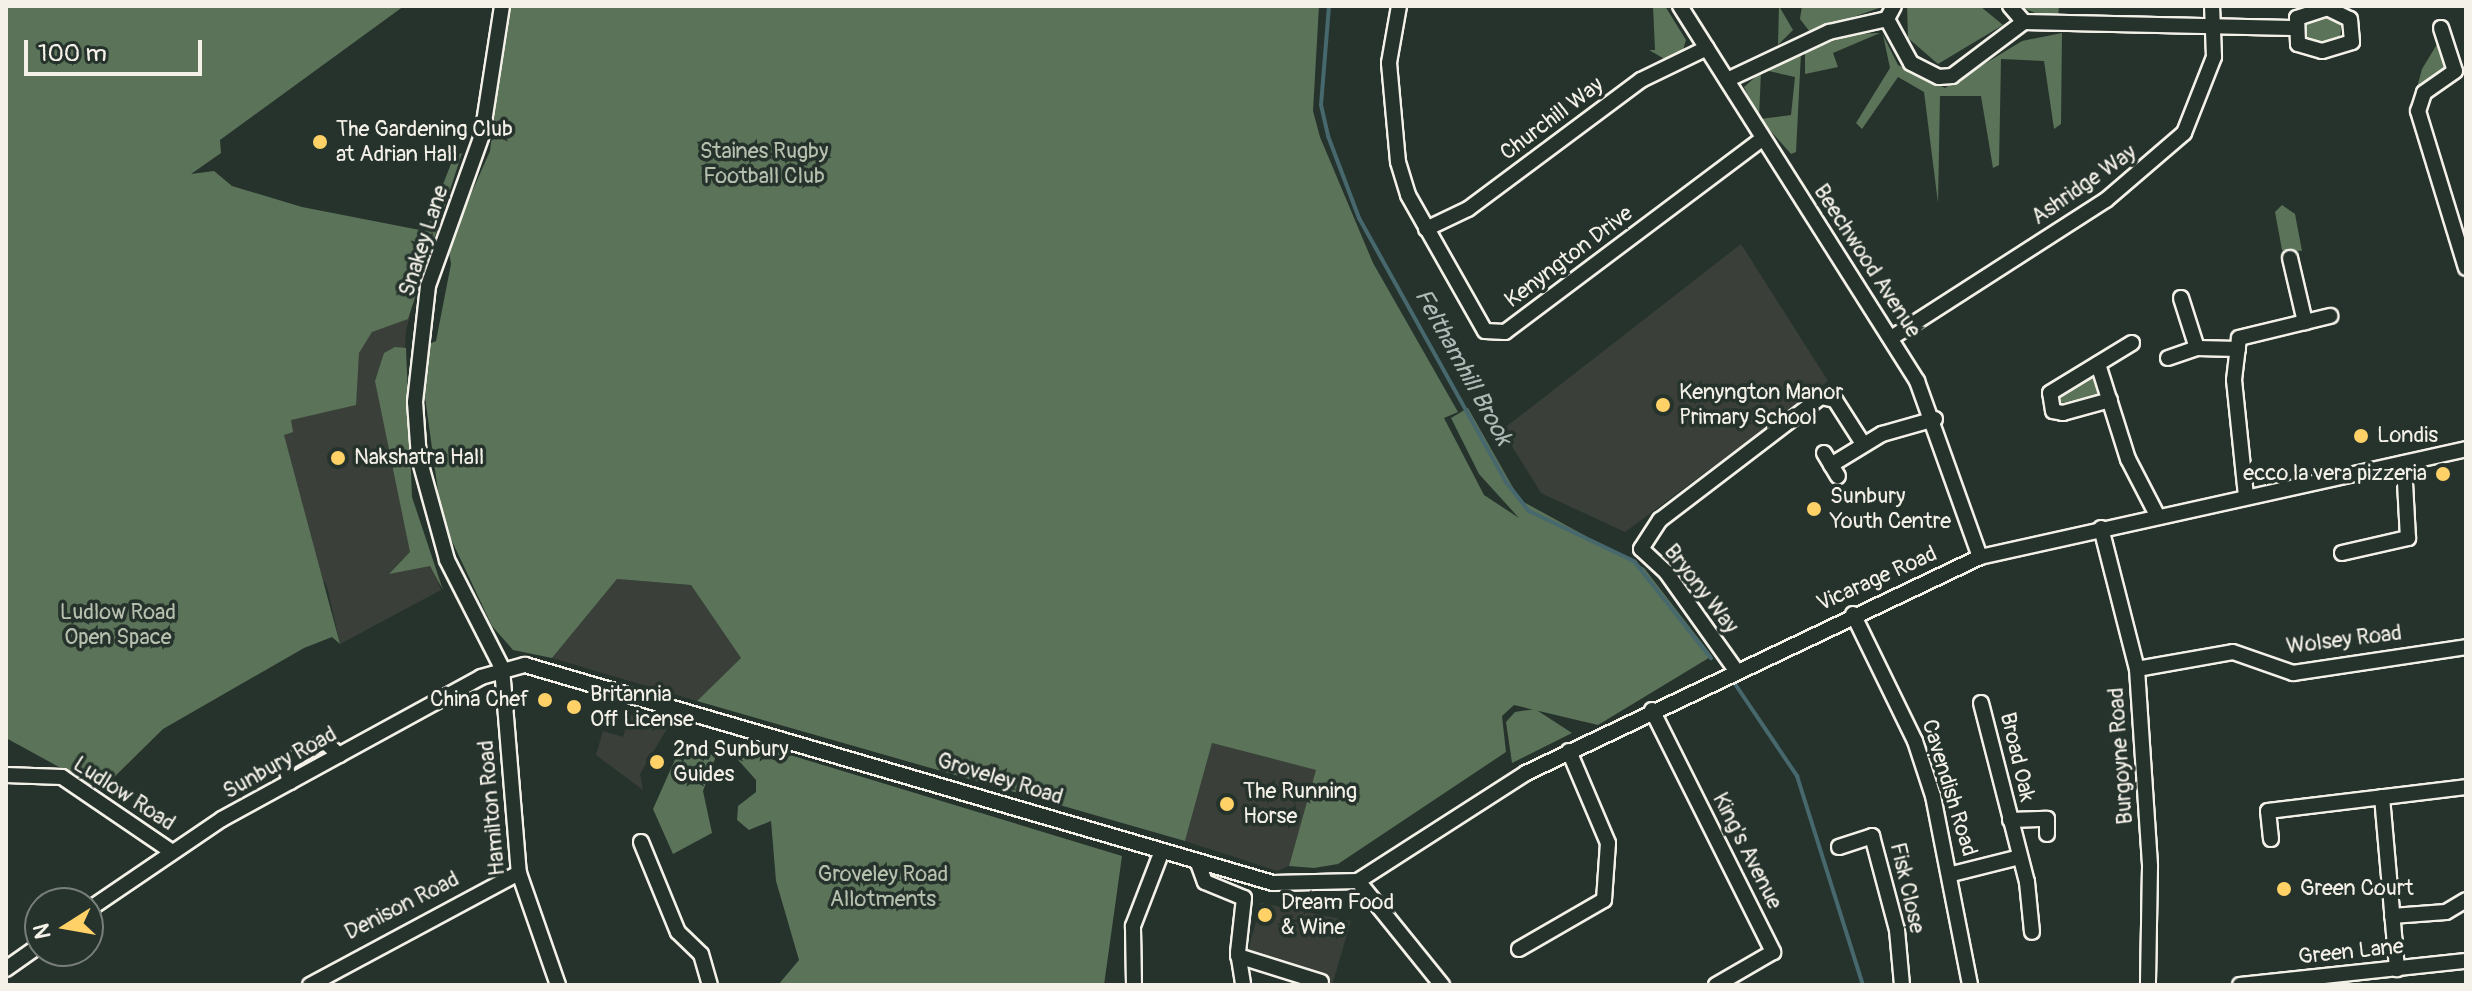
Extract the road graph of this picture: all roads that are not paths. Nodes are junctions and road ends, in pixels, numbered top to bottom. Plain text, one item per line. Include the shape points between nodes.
1 (502, 6) edge
2 (1399, 6) edge
3 (1680, 6) edge
4 (2010, 6) edge
5 (2212, 6) edge
6 (1890, 13) edge
7 (2024, 22) junction
8 (2215, 28) junction
9 (2292, 28) dead end
10 (2441, 28) dead end
11 (1707, 48) junction
12 (1727, 80) junction
13 (1762, 139) junction
14 (1426, 229) junction
15 (2290, 258) dead end
16 (2466, 268) edge
17 (2181, 298) dead end
18 (2330, 316) dead end
19 (2305, 322) junction
20 (1891, 338) junction
21 (2132, 343) dead end
22 (2197, 348) junction
23 (2238, 349) junction
24 (2168, 358) dead end
25 (2098, 364) junction
26 (2110, 400) junction
27 (1935, 419) junction
28 (1863, 444) junction
29 (2466, 449) edge
30 (2404, 463) junction
31 (1831, 465) dead end
32 (2246, 496) junction
33 (2157, 515) junction
34 (2101, 528) junction
35 (2342, 553) dead end
36 (1980, 557) junction
37 (1853, 614) junction
38 (2466, 647) edge
39 (502, 668) junction
40 (1735, 669) junction
41 (2137, 669) junction
42 (1981, 703) dead end
43 (1652, 710) junction
44 (1569, 751) junction
45 (6, 775) edge
46 (2466, 787) edge
47 (2382, 797) junction
48 (2010, 820) junction
49 (2047, 834) dead end
50 (2271, 839) dead end
51 (641, 842) dead end
52 (1839, 847) dead end
53 (171, 851) junction
54 (1162, 851) junction
55 (2020, 857) junction
56 (1198, 863) junction
57 (519, 873) junction
58 (1952, 874) junction
59 (1358, 881) junction
60 (104, 899) edge
61 (2466, 900) edge
62 (2392, 916) junction
63 (2032, 932) dead end
64 (1519, 949) dead end
65 (24, 956) edge
66 (1238, 956) junction
67 (2466, 961) edge
68 (6, 969) edge
69 (2397, 969) junction
70 (318, 982) edge
71 (1321, 982) dead end
72 (558, 985) edge
73 (710, 985) edge
74 (1134, 985) edge
75 (1243, 985) edge
76 (1442, 985) edge
77 (1716, 985) edge
78 (1902, 985) edge
79 (1970, 985) edge
80 (2148, 985) edge
81 (2240, 985) edge

1 - 39 street, Snakey Lane via 482,135 428,286 415,402 419,458 447,560
2 - 14 street, Kenyngton Drive via 1390,116 1408,195
3 - 11 street, Beechwood Avenue
4 - 7 street
5 - 8 street, Ashridge Way
6 - 7 street via 1911,63 1939,77 1952,76
6 - 12 street via 1817,36
7 - 8 street
8 - 9 street
8 - 20 street, Ashridge Way via 2203,97 2184,133 2151,167
10 - 16 street via 2455,71 2424,93 2418,111
11 - 12 street, Beechwood Avenue
11 - 14 street, Churchill Way via 1641,80 1468,209
12 - 13 street, Beechwood Avenue
13 - 14 street, Kenyngton Drive via 1505,332 1479,326
13 - 20 street, Beechwood Avenue
15 - 19 street
17 - 22 street
18 - 19 street
19 - 23 street via 2244,331
20 - 27 street, Beechwood Avenue
21 - 25 street
22 - 23 street
22 - 24 street
23 - 32 street via 2237,452
25 - 26 street
25 - 26 street via 2050,393 2053,411
26 - 33 street
27 - 28 street
27 - 36 street, Beechwood Avenue
28 - 31 street
28 - 40 street, Bryony Way via 1835,400 1821,397 1660,520 1641,549 1666,572
29 - 30 street, Vicarage Road
30 - 32 street, Vicarage Road
30 - 35 street via 2408,538
32 - 33 street, Vicarage Road
33 - 34 street, Vicarage Road
34 - 36 street, Vicarage Road
34 - 41 street, Burgoyne Road
36 - 37 street, Vicarage Road
37 - 40 street, Vicarage Road
37 - 58 street, Cavendish Road via 1915,741
38 - 41 street, Wolsey Road via 2293,673 2233,652
39 - 53 street, Sunbury Road via 339,755 324,741 285,764 290,782
39 - 54 street, Groveley Road via 538,668 664,700
39 - 57 street, Hamilton Road
40 - 43 street, Vicarage Road
41 - 80 street, Burgoyne Road via 2150,867
42 - 48 street, Broad Oak
43 - 44 street, Vicarage Road
43 - 77 street, King's Avenue via 1773,952
44 - 59 street, Vicarage Road
44 - 64 street via 1608,843 1604,900
45 - 53 street, Ludlow Road via 62,777
46 - 47 street
47 - 50 street via 2268,811
47 - 62 street
48 - 49 street, Broad Oak via 2047,819
48 - 55 street, Broad Oak
51 - 73 street via 656,860
52 - 78 street, Fisk Close via 1872,836 1897,930
53 - 60 street, Sunbury Road
54 - 56 street, Groveley Road
54 - 74 street via 1133,926
55 - 58 street
55 - 63 street, Broad Oak
56 - 59 street, Groveley Road via 1273,883
56 - 66 street via 1205,882 1244,898
57 - 70 street, Denison Road
57 - 72 street, Hamilton Road
58 - 79 street, Cavendish Road
59 - 76 street
61 - 62 street via 2446,912
62 - 69 street
65 - 68 street
66 - 71 street
66 - 75 street
67 - 69 street, Green Lane
69 - 81 street, Green Lane

